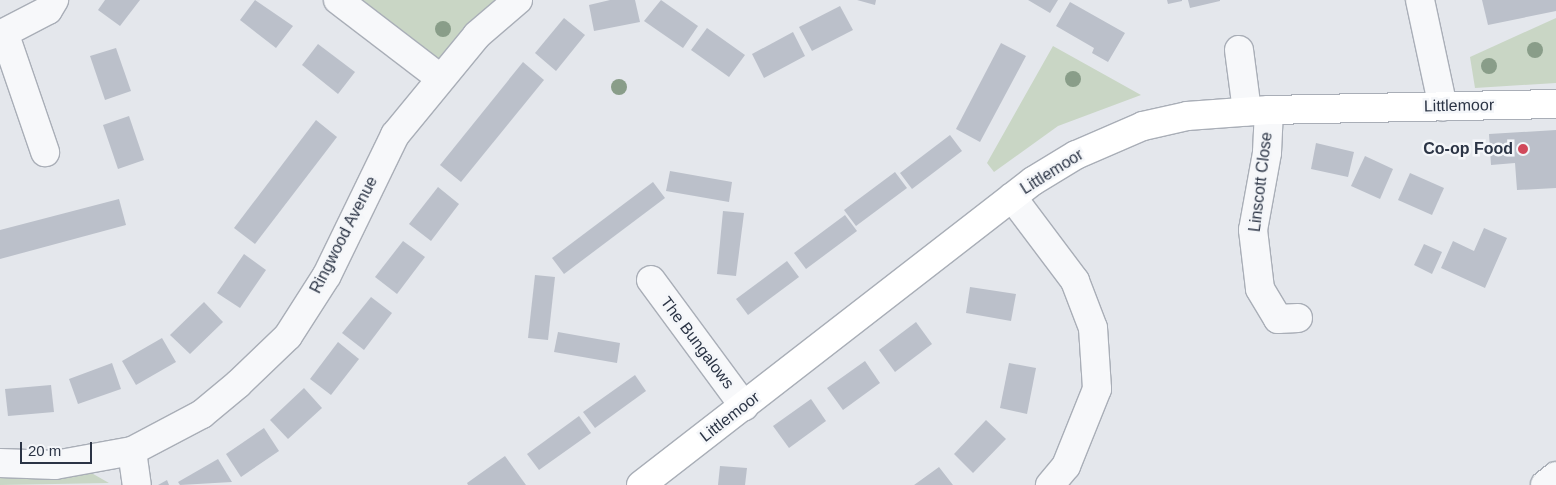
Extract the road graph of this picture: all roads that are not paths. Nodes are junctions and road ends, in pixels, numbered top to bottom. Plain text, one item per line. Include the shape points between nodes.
1 (54, 0) edge
2 (338, 0) edge
3 (518, 0) edge
4 (1420, 0) edge
5 (2, 35) edge
6 (1239, 50) dead end
7 (440, 78) junction
8 (1556, 104) edge
9 (1443, 107) junction
10 (1258, 110) junction
11 (45, 152) dead end
12 (1012, 197) junction
13 (651, 280) dead end
14 (1298, 318) dead end
15 (744, 406) junction
16 (132, 451) junction
17 (0, 463) edge
18 (1556, 476) edge
19 (137, 485) edge
20 (641, 485) edge
21 (1050, 485) edge
22 (1545, 485) edge

1 - 5 street via 48,10
2 - 7 street
3 - 7 street, Ringwood Avenue via 477,35
4 - 9 street
5 - 11 street
6 - 10 street
7 - 16 street, Ringwood Avenue via 395,135 327,275 288,336 202,414
8 - 9 main road, Littlemoor
9 - 10 main road, Littlemoor
10 - 12 main road, Littlemoor via 1187,116 1143,126 1076,155
10 - 14 street, Linscott Close via 1267,153 1253,230 1260,289 1278,319
12 - 15 main road, Littlemoor
12 - 21 street via 1075,281 1093,328 1097,389 1066,466
13 - 15 street, The Bungalows
15 - 20 main road, Littlemoor
16 - 17 street, Ringwood Avenue via 54,465
16 - 19 street
18 - 22 street

